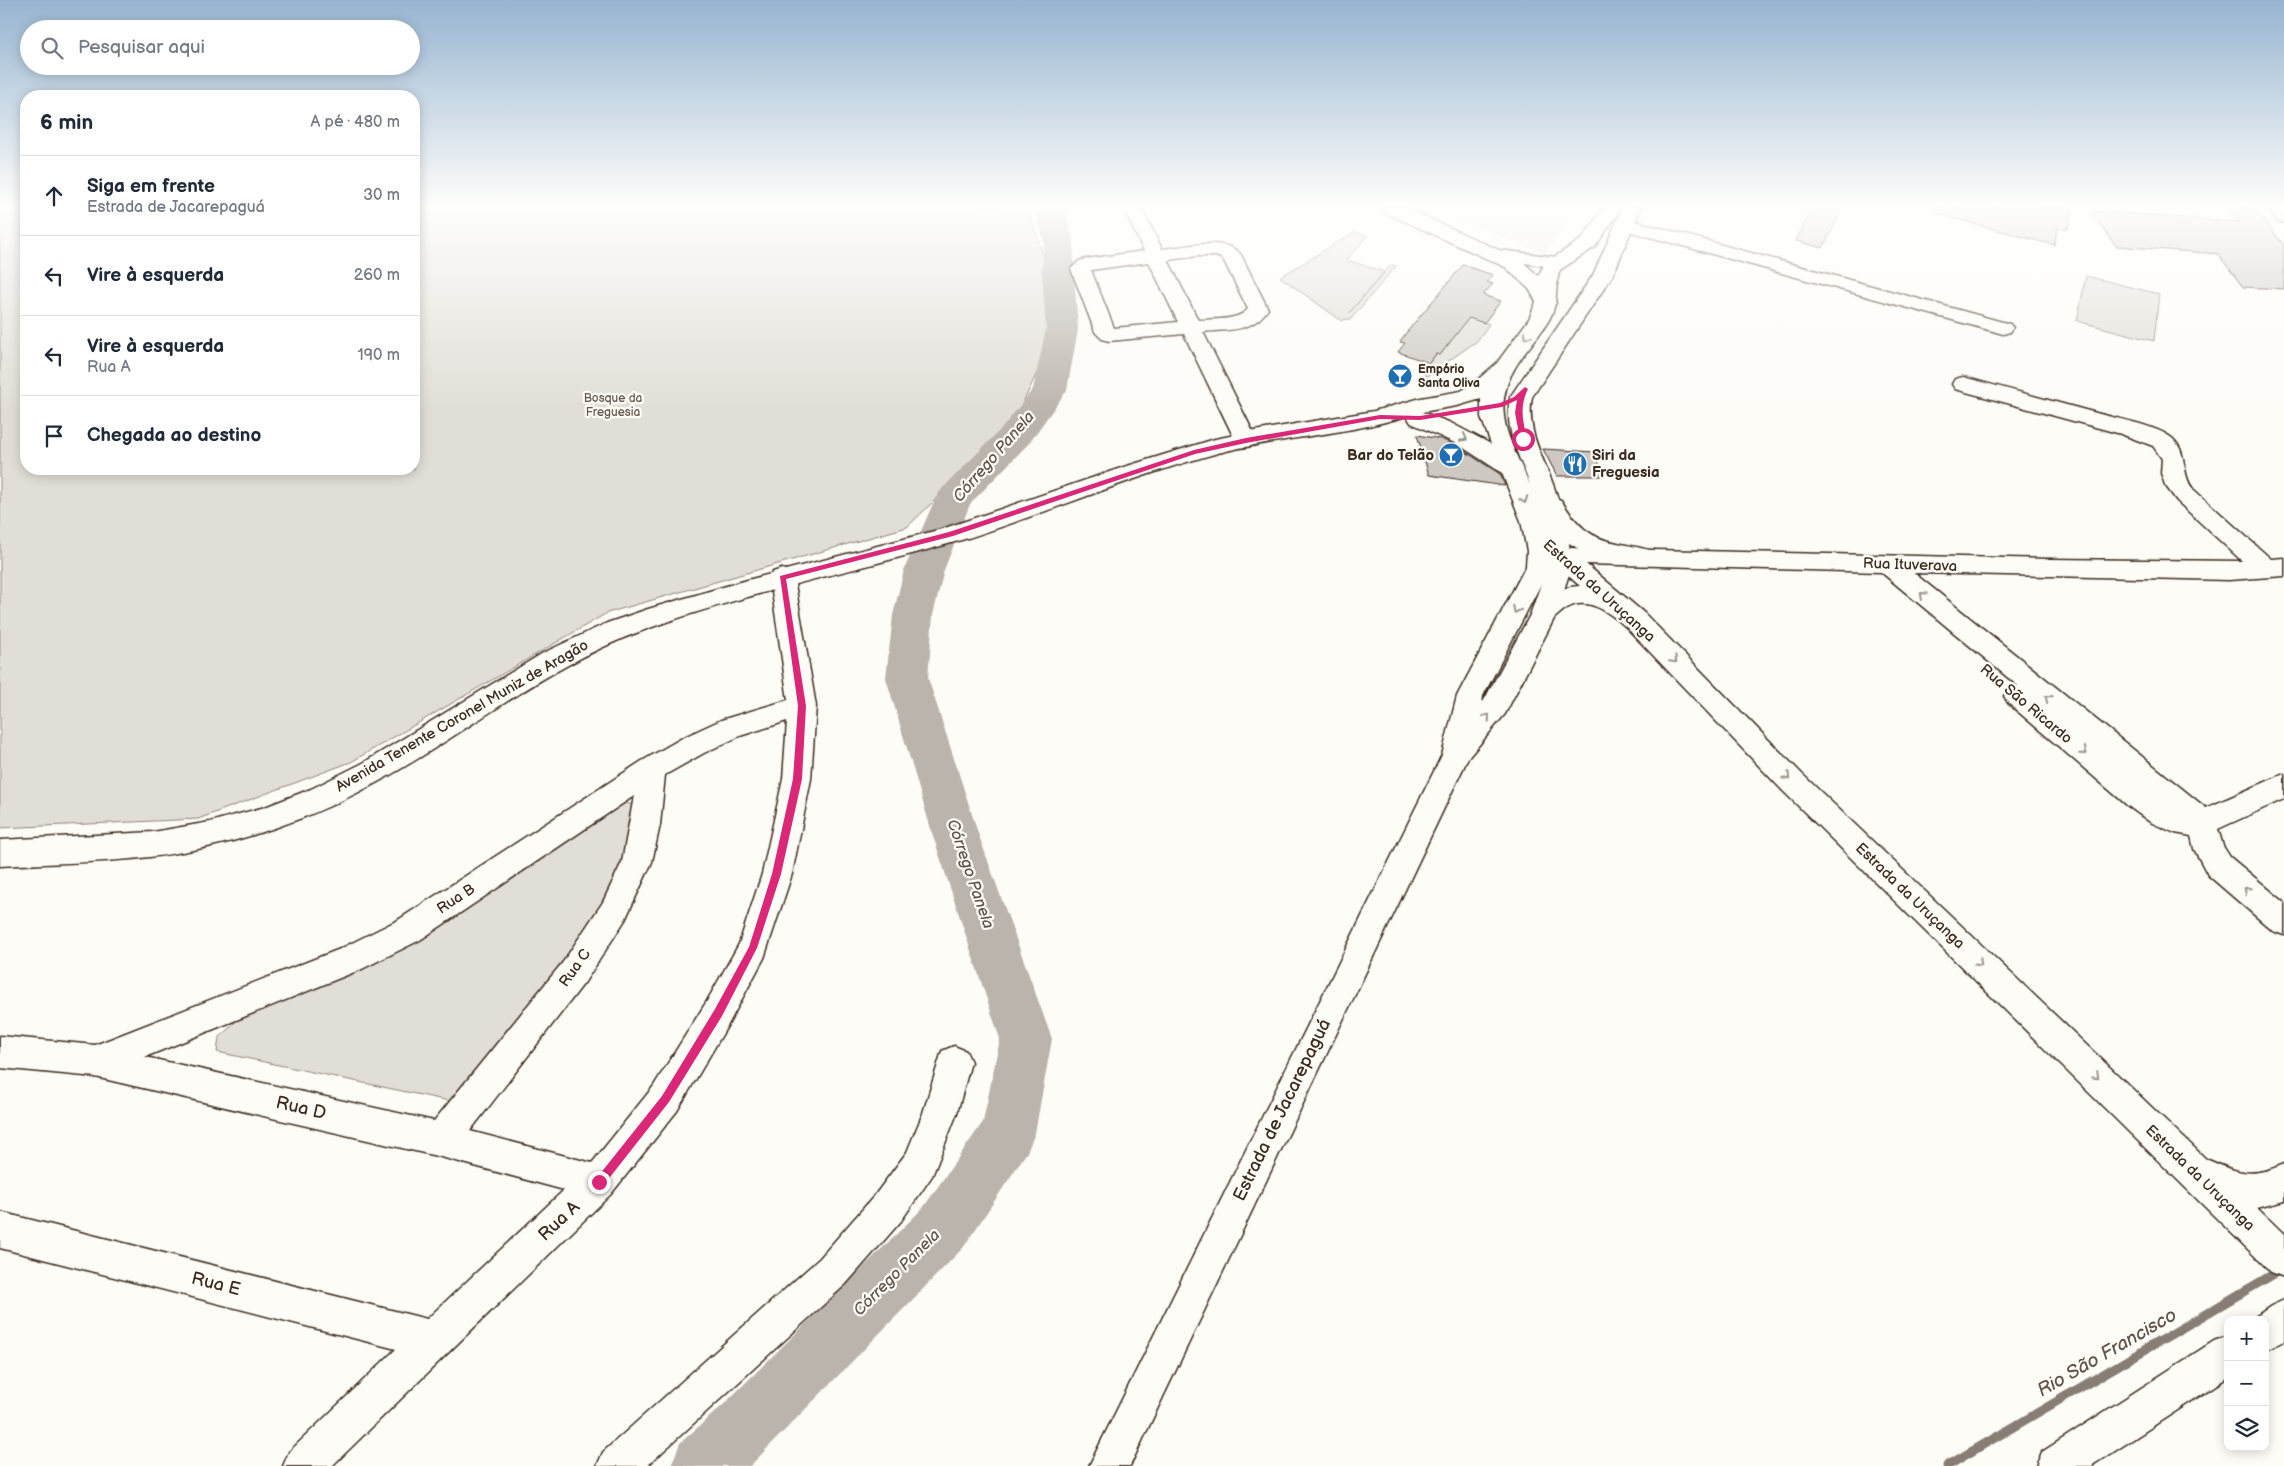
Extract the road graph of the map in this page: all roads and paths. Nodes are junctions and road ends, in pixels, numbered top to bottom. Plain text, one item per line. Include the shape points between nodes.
1 (1083, 275) edge
2 (1166, 275) edge
3 (1241, 275) edge
4 (1527, 275) edge
5 (1549, 275) edge
6 (1588, 275) edge
7 (1603, 275) edge
8 (1828, 275) edge
9 (1546, 303) junction
10 (1574, 317) junction
11 (1190, 328) junction
12 (2003, 328) dead end
13 (1506, 366) junction
14 (1963, 384) dead end
15 (1525, 389) junction
16 (1491, 407) junction
17 (1380, 417) junction
18 (1420, 418) junction
19 (1246, 440) junction
20 (1512, 469) junction
21 (1543, 487) junction
22 (1644, 557) junction
23 (1548, 561) junction
24 (1859, 563) junction
25 (1887, 564) junction
26 (2275, 568) edge
27 (782, 578) junction
28 (1627, 613) junction
29 (1543, 615) junction
30 (802, 706) junction
31 (1456, 755) junction
32 (652, 769) junction
33 (2284, 786) edge
34 (2202, 822) junction
35 (0, 853) edge
36 (2284, 921) edge
37 (0, 1052) edge
38 (94, 1061) junction
39 (954, 1062) dead end
40 (441, 1140) junction
41 (2176, 1153) junction
42 (599, 1182) junction
43 (2276, 1186) edge
44 (0, 1230) edge
45 (2275, 1251) edge
46 (2284, 1319) edge
47 (2269, 1328) edge
48 (433, 1339) junction
49 (2224, 1358) edge
50 (302, 1466) edge
51 (617, 1466) edge
52 (1109, 1466) edge
53 (2056, 1466) edge

1 - 11 street via 1109,335
2 - 11 street
3 - 11 street via 1258,309 1253,316 1244,322
4 - 9 street via 1538,286
5 - 9 street
6 - 10 street via 1572,301
7 - 10 street, Estrada de Jacarepaguá
8 - 12 street
9 -> 13 street
10 - 15 street, Estrada de Jacarepaguá
11 - 19 street
13 - 16 street
13 - 17 street, Avenida Tenente Coronel Muniz de Aragão via 1468,396
14 - 26 street via 2129,429 2161,441 2170,449 2177,485 2185,495
15 - 16 street, Avenida Tenente Coronel Muniz de Aragão via 1511,402
15 - 21 street, Estrada de Jacarepaguá via 1518,408 1520,430
16 - 18 street, Avenida Tenente Coronel Muniz de Aragão
16 - 20 street
17 - 18 street, Avenida Tenente Coronel Muniz de Aragão
17 - 19 street, Avenida Tenente Coronel Muniz de Aragão
18 -> 20 street via 1494,454
19 - 27 street, Avenida Tenente Coronel Muniz de Aragão via 1194,452 951,534
20 -> 23 street, Estrada da Uruçanga
21 - 22 street via 1562,523 1578,538 1607,552
21 - 23 street, Estrada de Jacarepaguá
22 - 23 street, Rua Ituverava via 1577,555
22 - 24 street, Rua Ituverava
22 - 28 street via 1628,565 1619,577 1618,595
23 - 28 street, Estrada da Uruçanga via 1577,568
23 - 29 street, Estrada de Jacarepaguá via 1559,568
23 -> 31 street, Estrada de Jacarepaguá via 1470,696
24 - 25 street, Rua Ituverava
24 -> 34 street, Rua São Ricardo via 2160,814 2182,823
25 - 26 street, Rua Ituverava via 2229,571
34 -> 25 street, Rua São Ricardo
27 - 30 street, Rua A
27 - 35 street, Avenida Tenente Coronel Muniz de Aragão via 697,602 613,631 566,652 458,716 376,770 304,806 212,834 150,844
28 - 29 street via 1609,602 1580,594 1554,603
28 -> 41 street, Estrada da Uruçanga via 1792,782
31 -> 29 street, Estrada de Jacarepaguá via 1495,707
30 - 32 street, Rua B via 731,728
30 - 42 street, Rua A via 797,779 777,874 753,948 665,1099
31 - 52 street, Estrada de Jacarepaguá
32 - 38 street, Rua B via 409,930 351,959
32 - 40 street, Rua C via 637,862 614,911 574,972
33 - 34 street
36 -> 34 street via 2219,866 2209,849
37 - 38 street, Rua D
38 - 40 street, Rua D
39 - 51 street via 940,1114 920,1164 888,1208 833,1271
40 - 42 street, Rua D
41 - 43 street via 2204,1176 2220,1184 2253,1192
41 - 45 street, Estrada da Uruçanga
42 - 48 street, Rua A
43 - 45 street via 2263,1200 2261,1213 2261,1227
44 - 48 street, Rua E
46 - 47 street
48 - 50 street, Rua A
49 - 53 street

